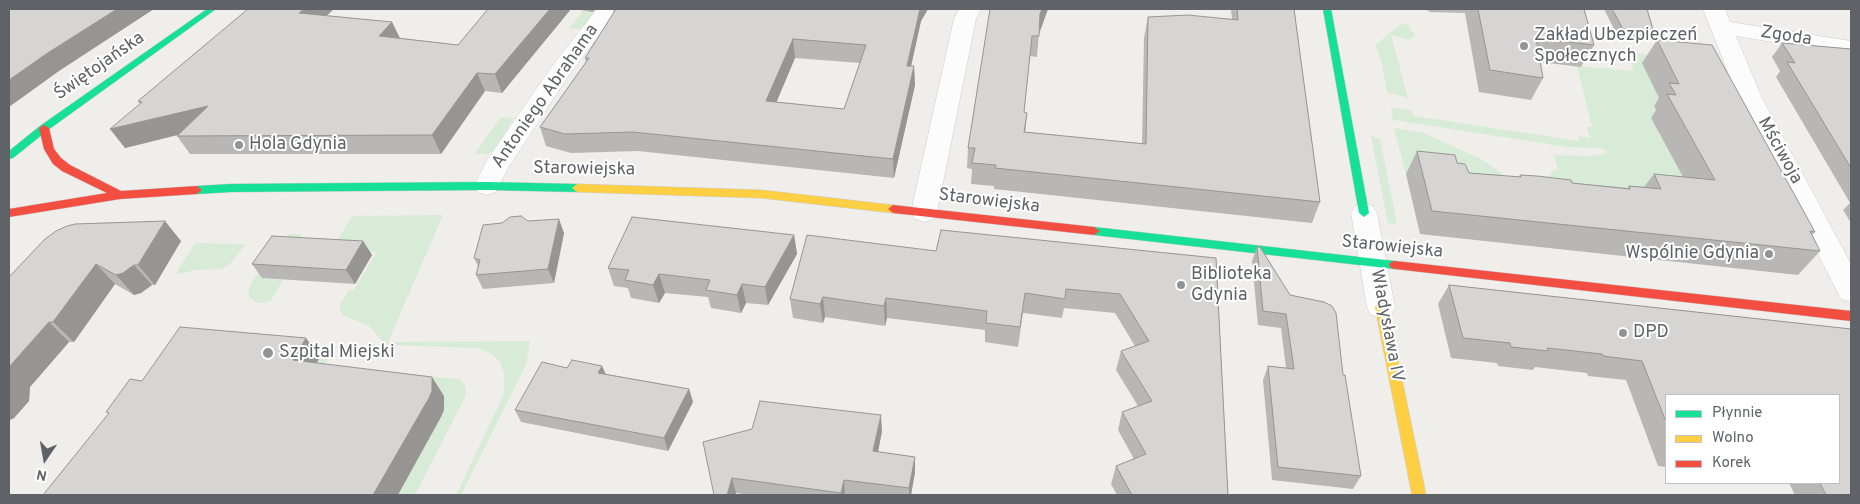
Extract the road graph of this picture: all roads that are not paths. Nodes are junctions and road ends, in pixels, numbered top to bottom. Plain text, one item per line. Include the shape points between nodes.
1 (212, 9) edge
2 (608, 9) edge
3 (970, 9) edge
4 (1327, 9) edge
5 (1717, 18) edge
6 (1851, 48) edge
7 (44, 128) junction
8 (9, 156) edge
9 (486, 186) junction
10 (120, 195) junction
11 (924, 212) junction
12 (9, 213) edge
13 (1364, 213) joint
14 (1374, 263) junction
15 (1851, 291) edge
16 (1381, 307) joint
17 (1851, 316) edge
18 (1420, 495) edge

1 - 7 street, Świętojańska
2 - 9 street, Antoniego Abrahama via 561,70
3 - 11 street via 965,19
4 - 13 street, Władysława IV
5 - 6 street, Zgoda
5 - 15 street, Mściwoja via 1750,98
7 - 8 street, Świętojańska
7 - 10 street via 49,149 57,161
9 - 10 street, Starowiejska via 231,188
9 - 11 street, Starowiejska via 761,194
10 - 12 street, Starowiejska
11 - 14 street, Starowiejska
13 - 14 street, Władysława IV
14 - 16 street, Władysława IV
14 - 17 street, Starowiejska
16 - 18 street, Władysława IV

